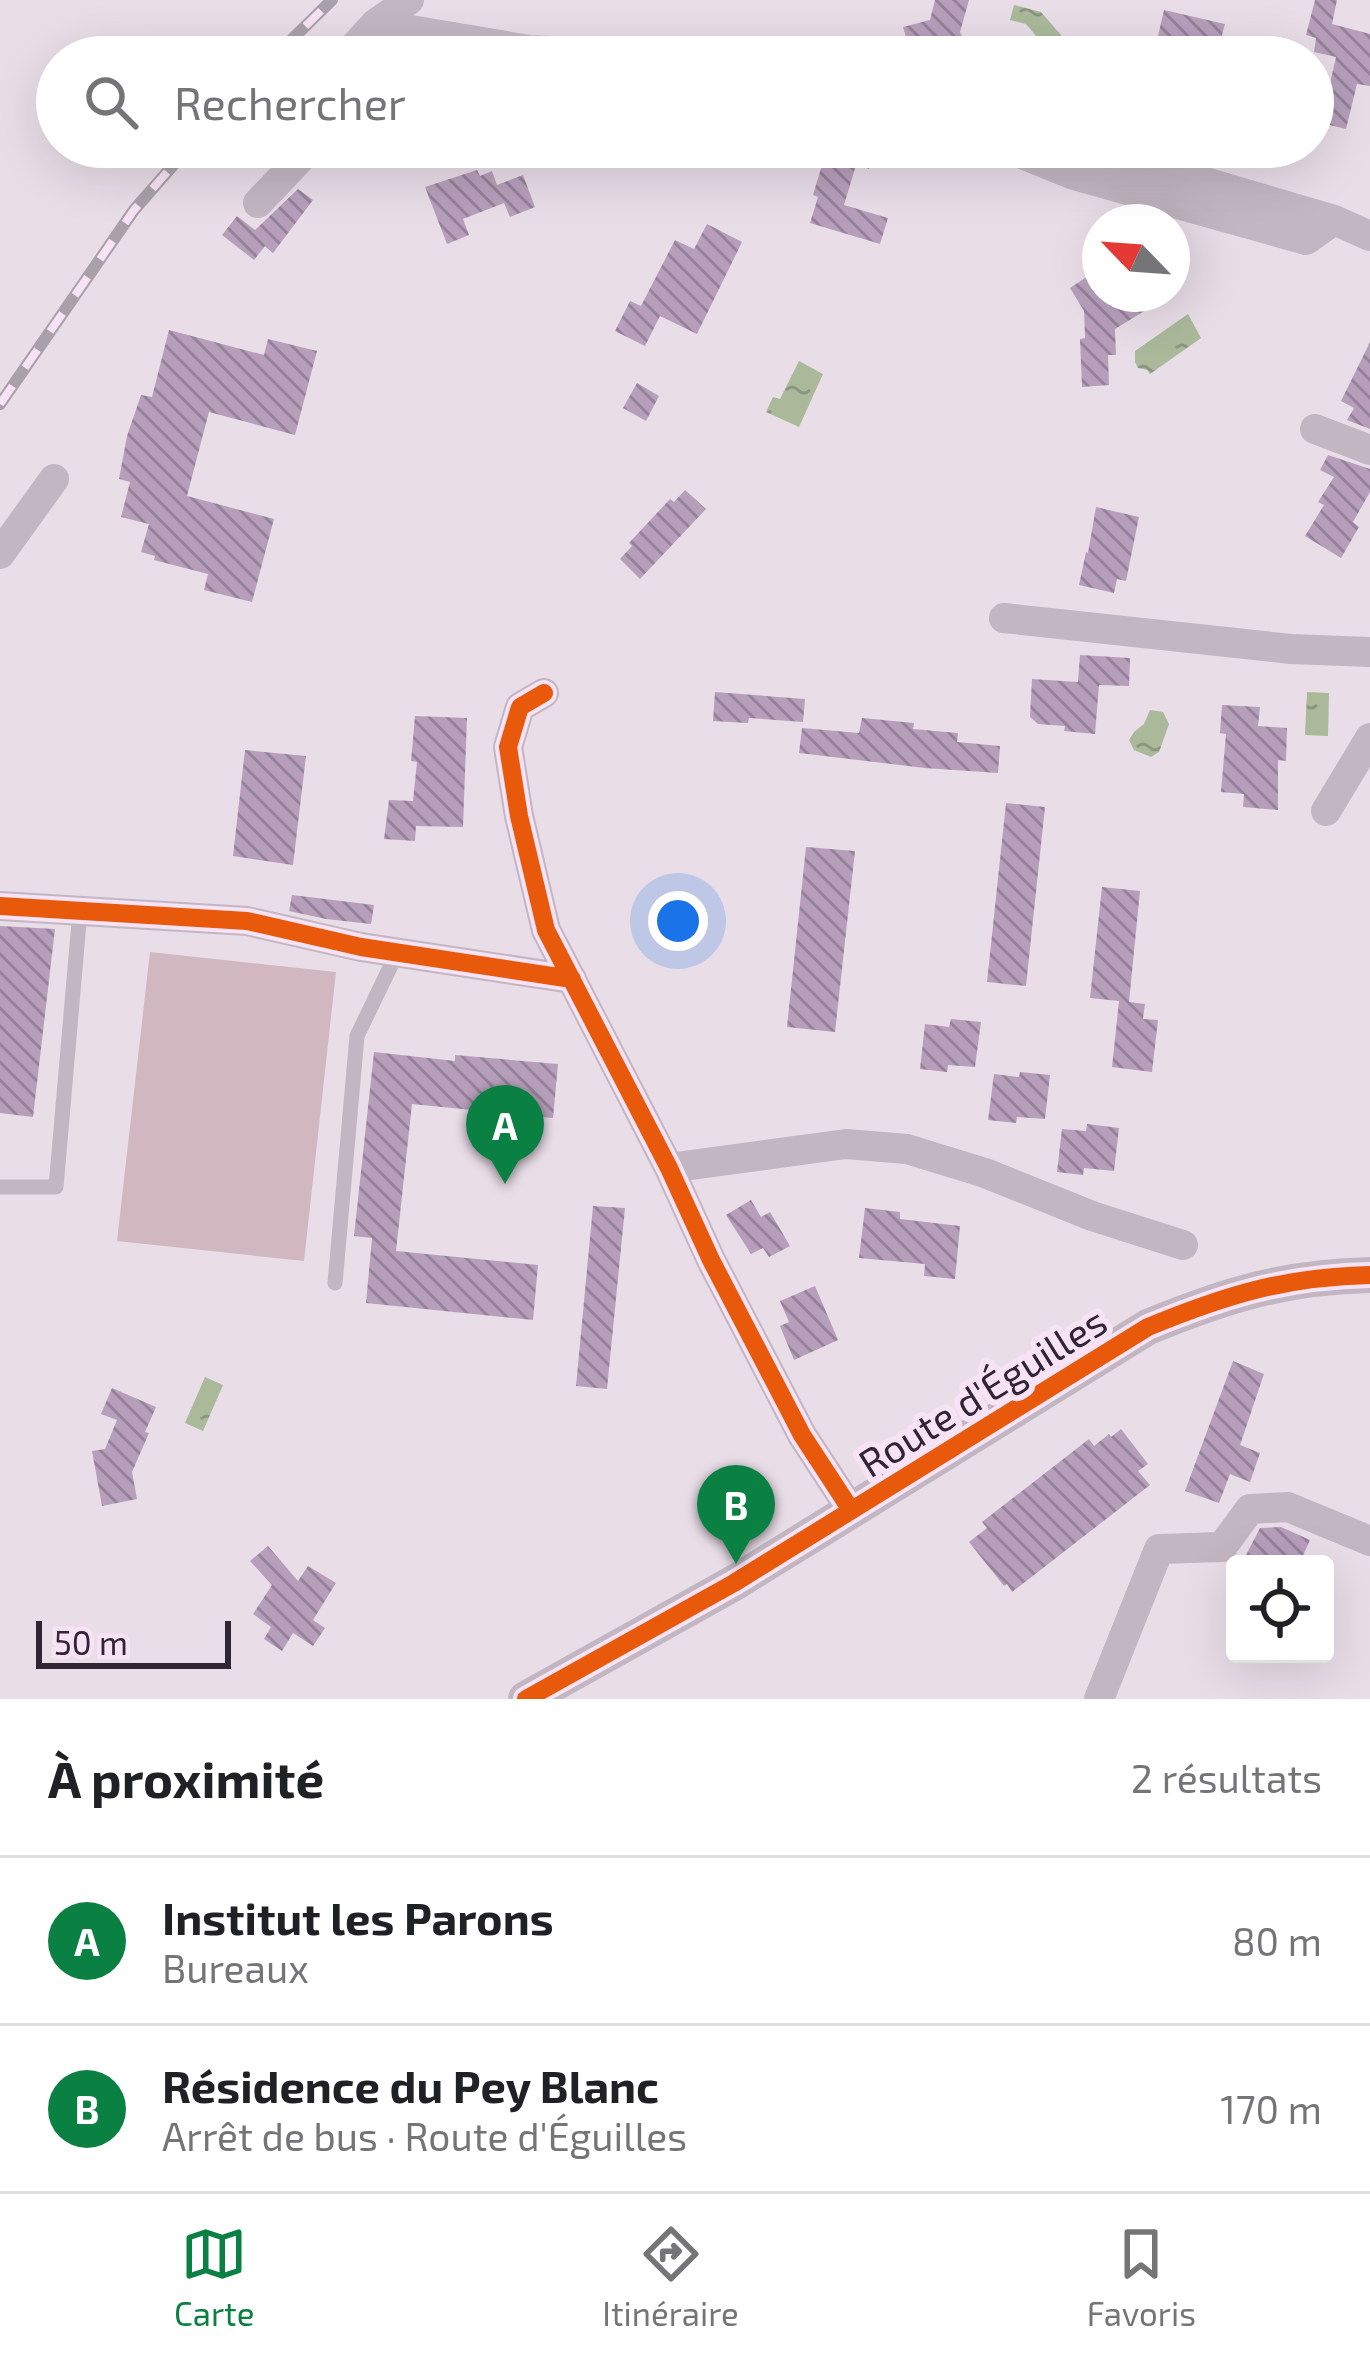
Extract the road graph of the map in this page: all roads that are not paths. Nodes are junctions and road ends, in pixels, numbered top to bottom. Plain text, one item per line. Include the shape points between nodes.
1 (412, 29) edge
2 (364, 36) edge
3 (451, 36) edge
4 (291, 168) edge
5 (1058, 168) edge
6 (1157, 168) edge
7 (258, 203) dead end
8 (1334, 220) junction
9 (1370, 236) edge
10 (1315, 429) dead end
11 (1370, 450) edge
12 (55, 478) dead end
13 (0, 554) edge
14 (1004, 618) dead end
15 (1370, 652) edge
16 (544, 693) dead end
17 (1370, 738) edge
18 (1327, 811) dead end
19 (0, 906) edge
20 (80, 911) junction
21 (397, 953) junction
22 (572, 980) junction
23 (669, 1168) junction
24 (0, 1187) edge
25 (1183, 1245) dead end
26 (1370, 1275) edge
27 (335, 1282) dead end
28 (851, 1510) junction
29 (1370, 1541) edge
30 (537, 1696) edge
31 (1099, 1699) edge

1 - 2 street via 375,24
1 - 3 street
4 - 7 street
5 - 8 street via 1306,240
6 - 8 street
8 - 9 street
10 - 11 street
12 - 13 street
14 - 15 street
16 - 22 street via 520,707 508,747 546,931
17 - 18 street
19 - 20 street
20 - 21 street via 247,921
20 - 24 lane via 56,1187
21 - 22 street
21 - 27 lane via 357,1036
22 - 23 street
23 - 25 street via 846,1144 908,1148
23 - 28 street via 802,1435
26 - 28 street, Route d'Éguilles via 1262,1287 1148,1327
28 - 30 street, Route d'Éguilles
29 - 31 street via 1288,1508 1250,1509 1222,1547 1159,1549

